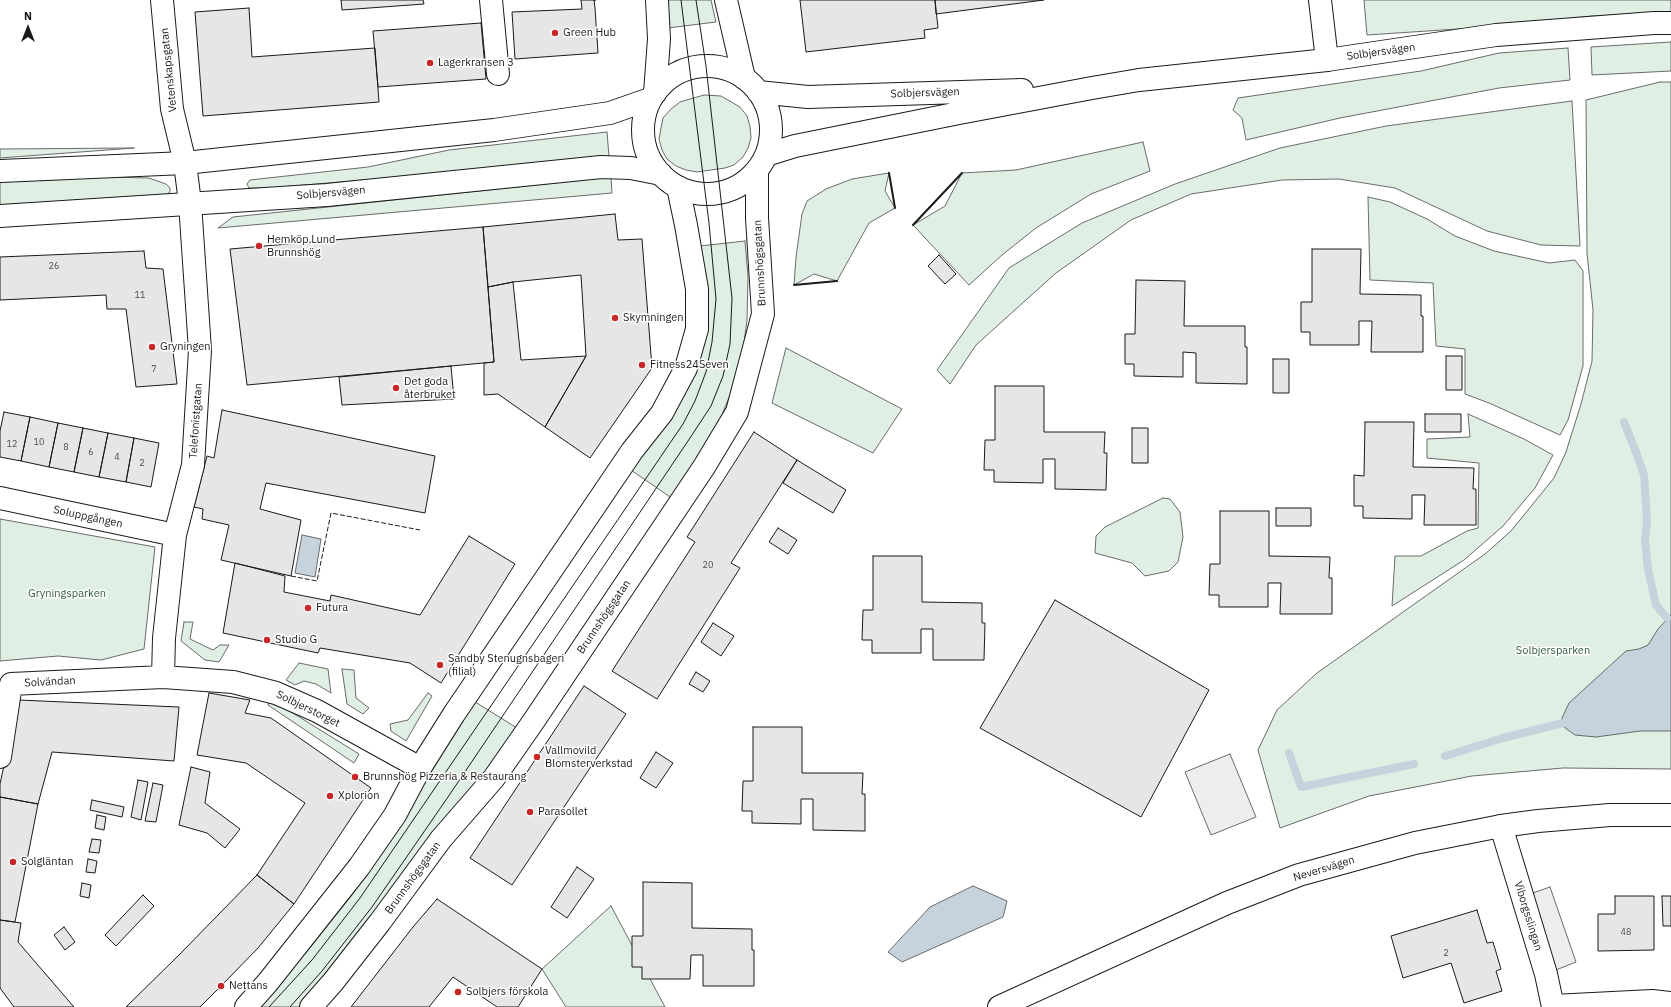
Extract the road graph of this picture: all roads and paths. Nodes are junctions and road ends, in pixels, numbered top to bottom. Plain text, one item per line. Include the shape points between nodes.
1 (162, 0) edge
2 (491, 0) edge
3 (657, 0) edge
4 (726, 0) edge
5 (1320, 0) edge
6 (1663, 23) edge
7 (1327, 60) junction
8 (498, 74) dead end
9 (751, 85) junction
10 (1092, 88) junction
11 (653, 96) junction
12 (185, 163) junction
13 (761, 163) junction
14 (0, 171) edge
15 (669, 180) junction
16 (190, 203) junction
17 (0, 216) edge
18 (0, 498) edge
19 (175, 535) junction
20 (163, 677) junction
21 (0, 757) edge
22 (420, 768) junction
23 (1671, 815) edge
24 (1501, 826) junction
25 (1671, 1003) edge
26 (246, 1007) edge
27 (311, 1007) edge
28 (999, 1007) edge
29 (1553, 1007) edge

1 - 12 street, Vetenskapsgatan via 172,109
2 - 8 street
3 - 11 street via 658,39
4 - 9 street
5 - 7 street
6 - 7 street, Solbjersvägen via 1496,35
7 - 10 street, Solbjersvägen via 1139,80
9 - 10 street, Solbjersvägen via 808,97
9 - 11 street, Solbjersvägen via 726,69 706,66 689,69 670,78
9 - 13 street via 768,112 771,126 770,141
10 - 13 street, Solbjersvägen via 795,146
11 - 12 street, Solbjersvägen via 610,113 564,121
11 - 15 street, Solbjersvägen via 646,110 644,138 648,155
12 - 14 street, Solbjersvägen
12 - 16 street, Telefonistgatan
13 - 15 street, Solbjersvägen via 746,181 720,193 691,192
13 - 27 street, Brunnshögsgatan via 757,218 763,314 736,412 704,467 494,778 441,838 380,922
15 - 16 street, Solbjersvägen via 631,168 601,167 327,194
15 - 22 street via 686,225 697,289 697,329 686,368 662,413 619,470
16 - 17 street, Solbjersvägen
16 - 19 street, Telefonistgatan via 200,350 193,465
18 - 19 street, Soluppgången
19 - 20 street, Telefonistgatan via 164,638
20 - 21 street, Solvändan via 12,684
20 - 22 street, Solbjerstorget via 233,682 276,693 317,711
22 - 26 street via 395,815 359,868
23 - 24 street, Neversvägen via 1610,815
24 - 28 street, Neversvägen via 1415,843 1299,875 1227,904
24 - 29 street, Viborgsslingan via 1546,974
25 - 29 street, Viborgsslingan via 1652,1001

